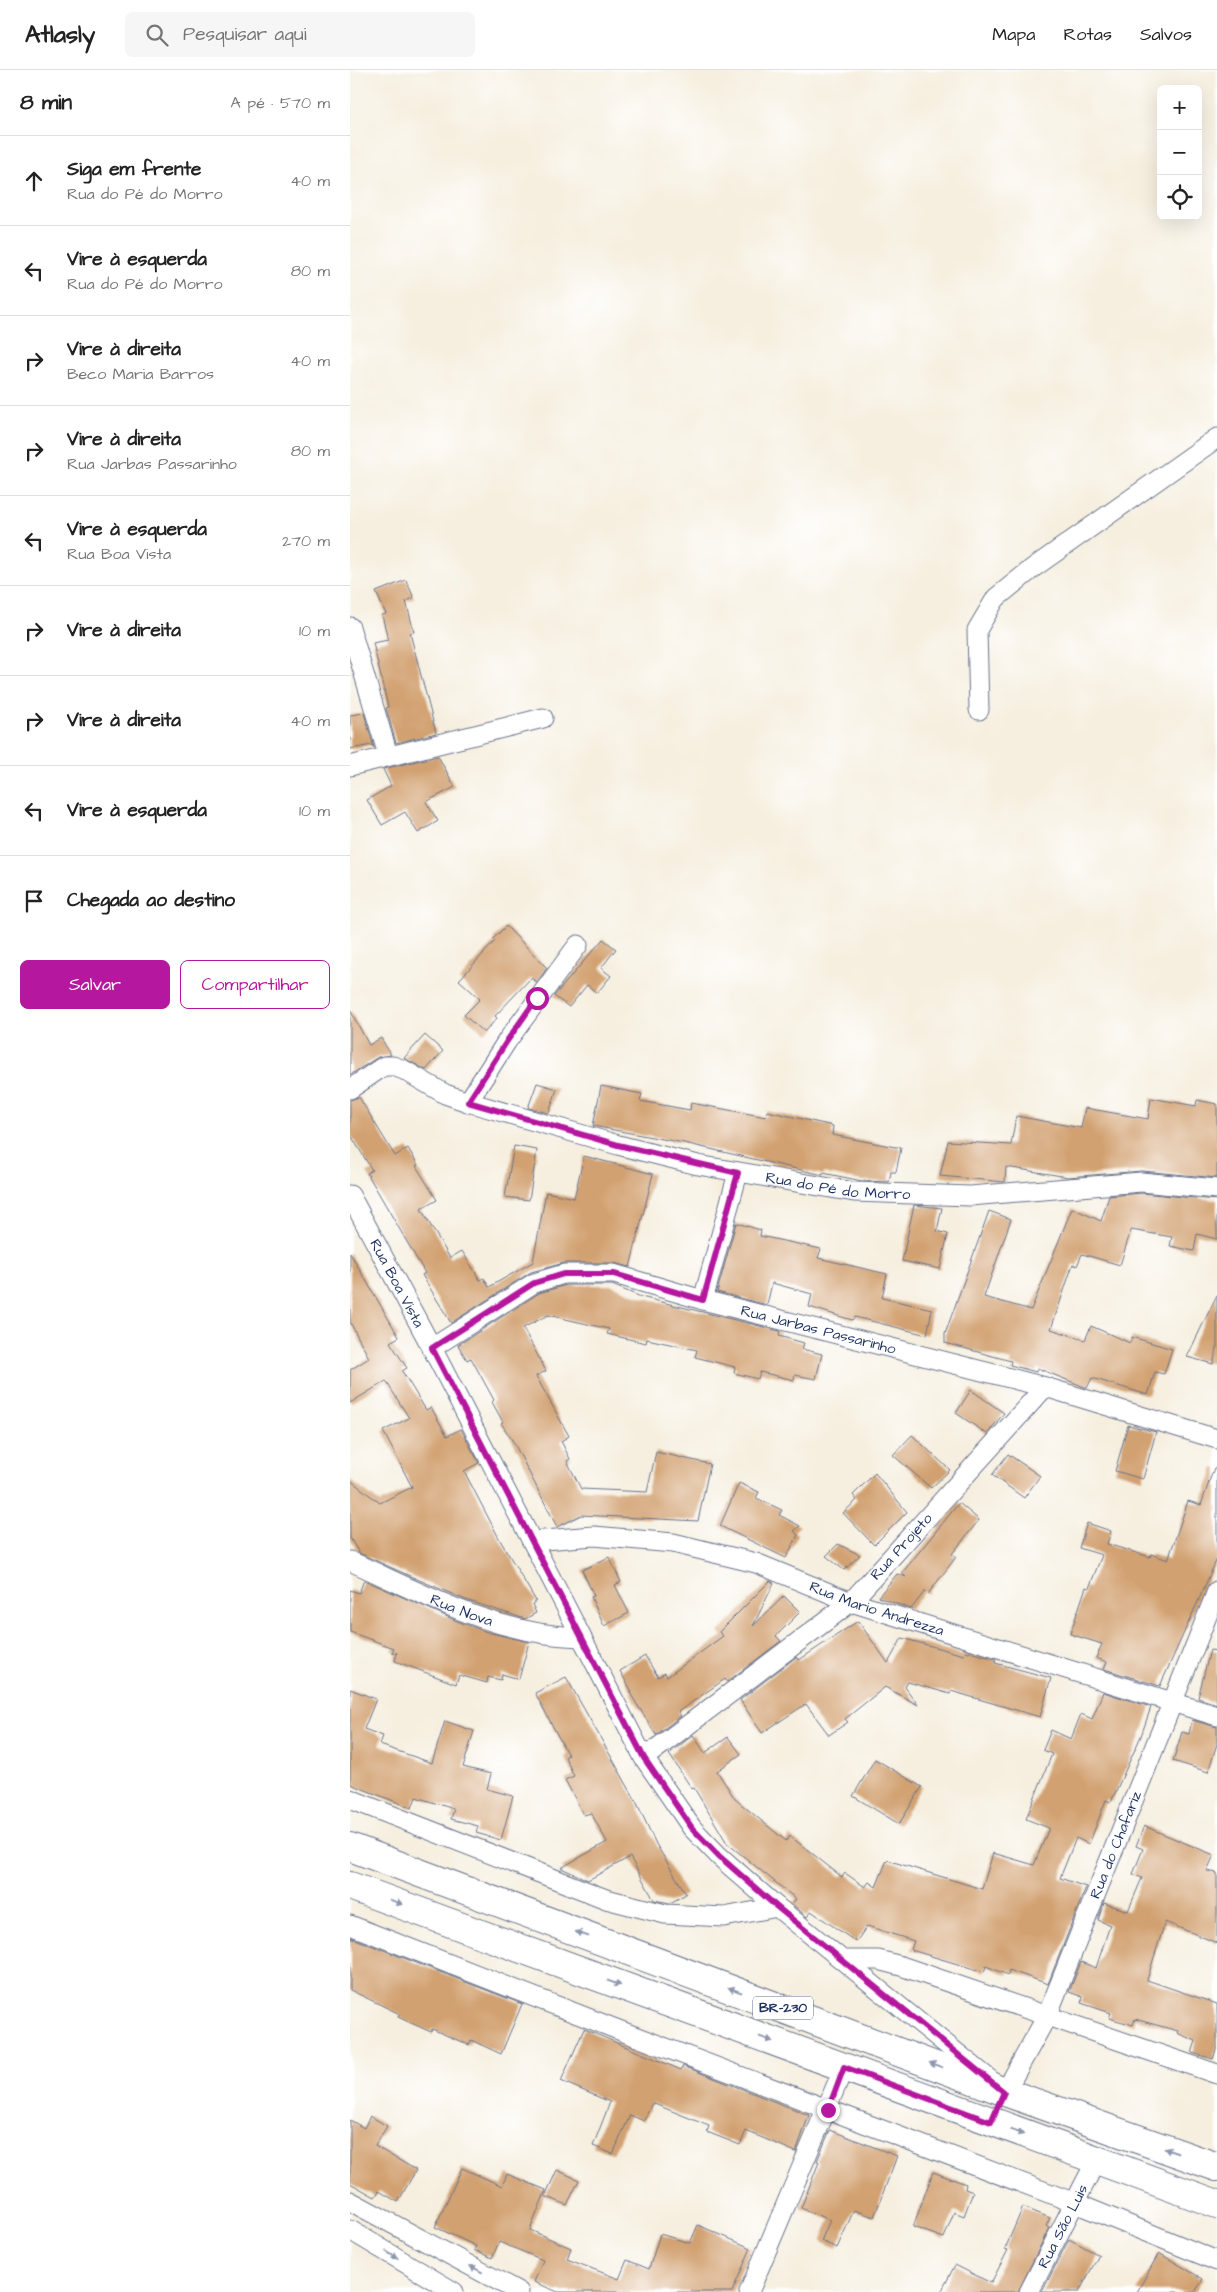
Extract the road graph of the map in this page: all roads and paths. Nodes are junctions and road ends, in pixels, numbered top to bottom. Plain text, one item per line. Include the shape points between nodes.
1 (1217, 438) edge
2 (350, 627) edge
3 (979, 710) dead end
4 (543, 718) dead end
5 (388, 755) junction
6 (350, 766) edge
7 (578, 945) dead end
8 (350, 1089) edge
9 (468, 1102) junction
10 (738, 1173) junction
11 (1217, 1189) edge
12 (350, 1195) edge
13 (703, 1300) junction
14 (432, 1348) junction
15 (1045, 1387) junction
16 (1217, 1439) edge
17 (532, 1541) junction
18 (350, 1561) edge
19 (1217, 1591) edge
20 (851, 1602) junction
21 (580, 1637) junction
22 (1172, 1701) junction
23 (1217, 1716) edge
24 (644, 1758) junction
25 (350, 1799) edge
26 (350, 1847) edge
27 (350, 1886) edge
28 (777, 1907) junction
29 (350, 1925) edge
30 (843, 1960) junction
31 (1047, 2016) junction
32 (844, 2067) junction
33 (1217, 2074) edge
34 (1004, 2092) junction
35 (828, 2110) junction
36 (991, 2122) junction
37 (1096, 2161) junction
38 (1217, 2167) edge
39 (350, 2201) edge
40 (1075, 2202) junction
41 (1217, 2204) edge
42 (350, 2230) edge
43 (1217, 2261) edge
44 (454, 2292) edge
45 (520, 2292) edge
46 (749, 2292) edge
47 (1029, 2292) edge

1 - 3 street via 1033,568 996,598 977,630
2 - 5 street
4 - 5 street
5 - 6 street
7 - 9 street via 517,1027
8 - 9 street, Rua do Pé do Morro via 384,1066 404,1070 445,1094
9 - 10 street, Rua do Pé do Morro via 618,1145
10 - 11 street, Rua do Pé do Morro via 854,1192 970,1196 1141,1182
10 - 13 street
12 - 14 street, Rua Boa Vista
13 - 14 street, Rua Jarbas Passarinho via 614,1274 564,1274 534,1283
13 - 15 street, Rua Jarbas Passarinho
14 - 17 street, Rua Boa Vista
15 - 16 street, Rua Jarbas Passarinho
15 - 20 street, Rua Projeto
17 - 20 street, Rua Mario Andrezza via 594,1536 673,1543 756,1563
17 - 21 street, Rua Boa Vista
18 - 21 street, Rua Nova via 470,1615 513,1629
19 - 22 street, Rua do Chafariz
20 - 22 street, Rua Mario Andrezza
20 - 24 street, Rua Projeto
21 - 24 street, Rua Boa Vista
22 - 23 street, Rua Mario Andrezza
22 - 31 street, Rua do Chafariz
24 - 28 street, Rua Boa Vista via 692,1828
25 - 28 street via 606,1899 665,1914 724,1917
34 -> 26 main road, BR-230
27 -> 32 main road, BR-230
28 - 30 street, Rua Boa Vista
29 - 35 street
30 - 31 street via 878,1960 901,1966
30 - 34 street, Rua Boa Vista
31 - 33 street
31 - 34 street, Rua do Chafariz
32 - 35 street
32 - 36 main road, BR-230
34 - 36 main road
38 -> 34 main road, BR-230
35 - 40 street
35 - 46 street
36 -> 37 main road, BR-230
37 - 40 street, Rua São Luis
37 - 41 main road, BR-230
45 -> 39 street
40 - 43 street
40 - 47 street, Rua São Luis
42 -> 44 street

